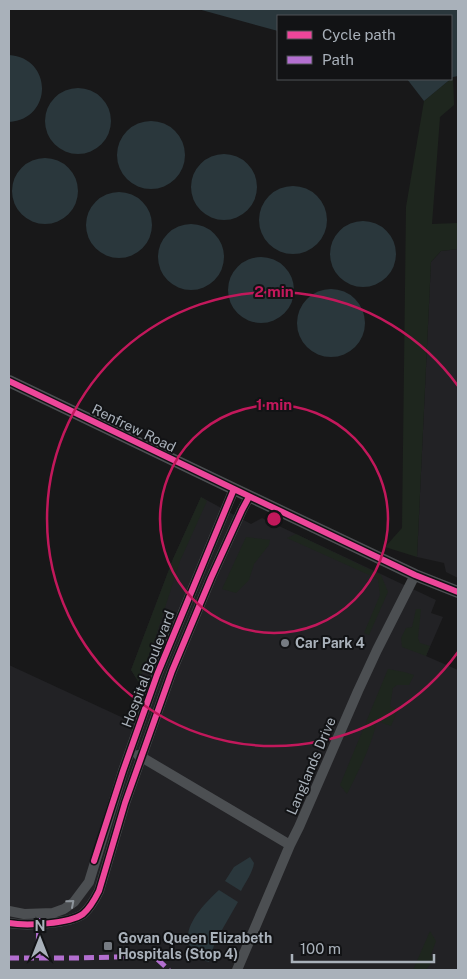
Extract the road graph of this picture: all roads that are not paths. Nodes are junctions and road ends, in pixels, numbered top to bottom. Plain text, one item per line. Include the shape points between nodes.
1 (9, 381) edge
2 (234, 490) junction
3 (249, 497) junction
4 (415, 575) junction
5 (458, 592) edge
6 (130, 752) junction
7 (142, 757) junction
8 (290, 844) junction
9 (9, 911) edge
10 (9, 923) edge
11 (238, 970) edge

1 - 2 street, Renfrew Road
2 - 3 street, Renfrew Road
2 - 6 street, Hospital Boulevard via 157,676
3 - 4 street, Renfrew Road
3 - 7 street, Hospital Boulevard via 172,671
4 - 5 street, Renfrew Road
4 - 8 street, Langlands Drive via 373,658
6 - 7 street
9 -> 6 street, Hospital Boulevard via 53,913 74,902 81,893 89,882
7 - 8 street
7 - 10 street, Hospital Boulevard via 95,900 83,914 60,922
8 - 11 street, Langlands Drive

